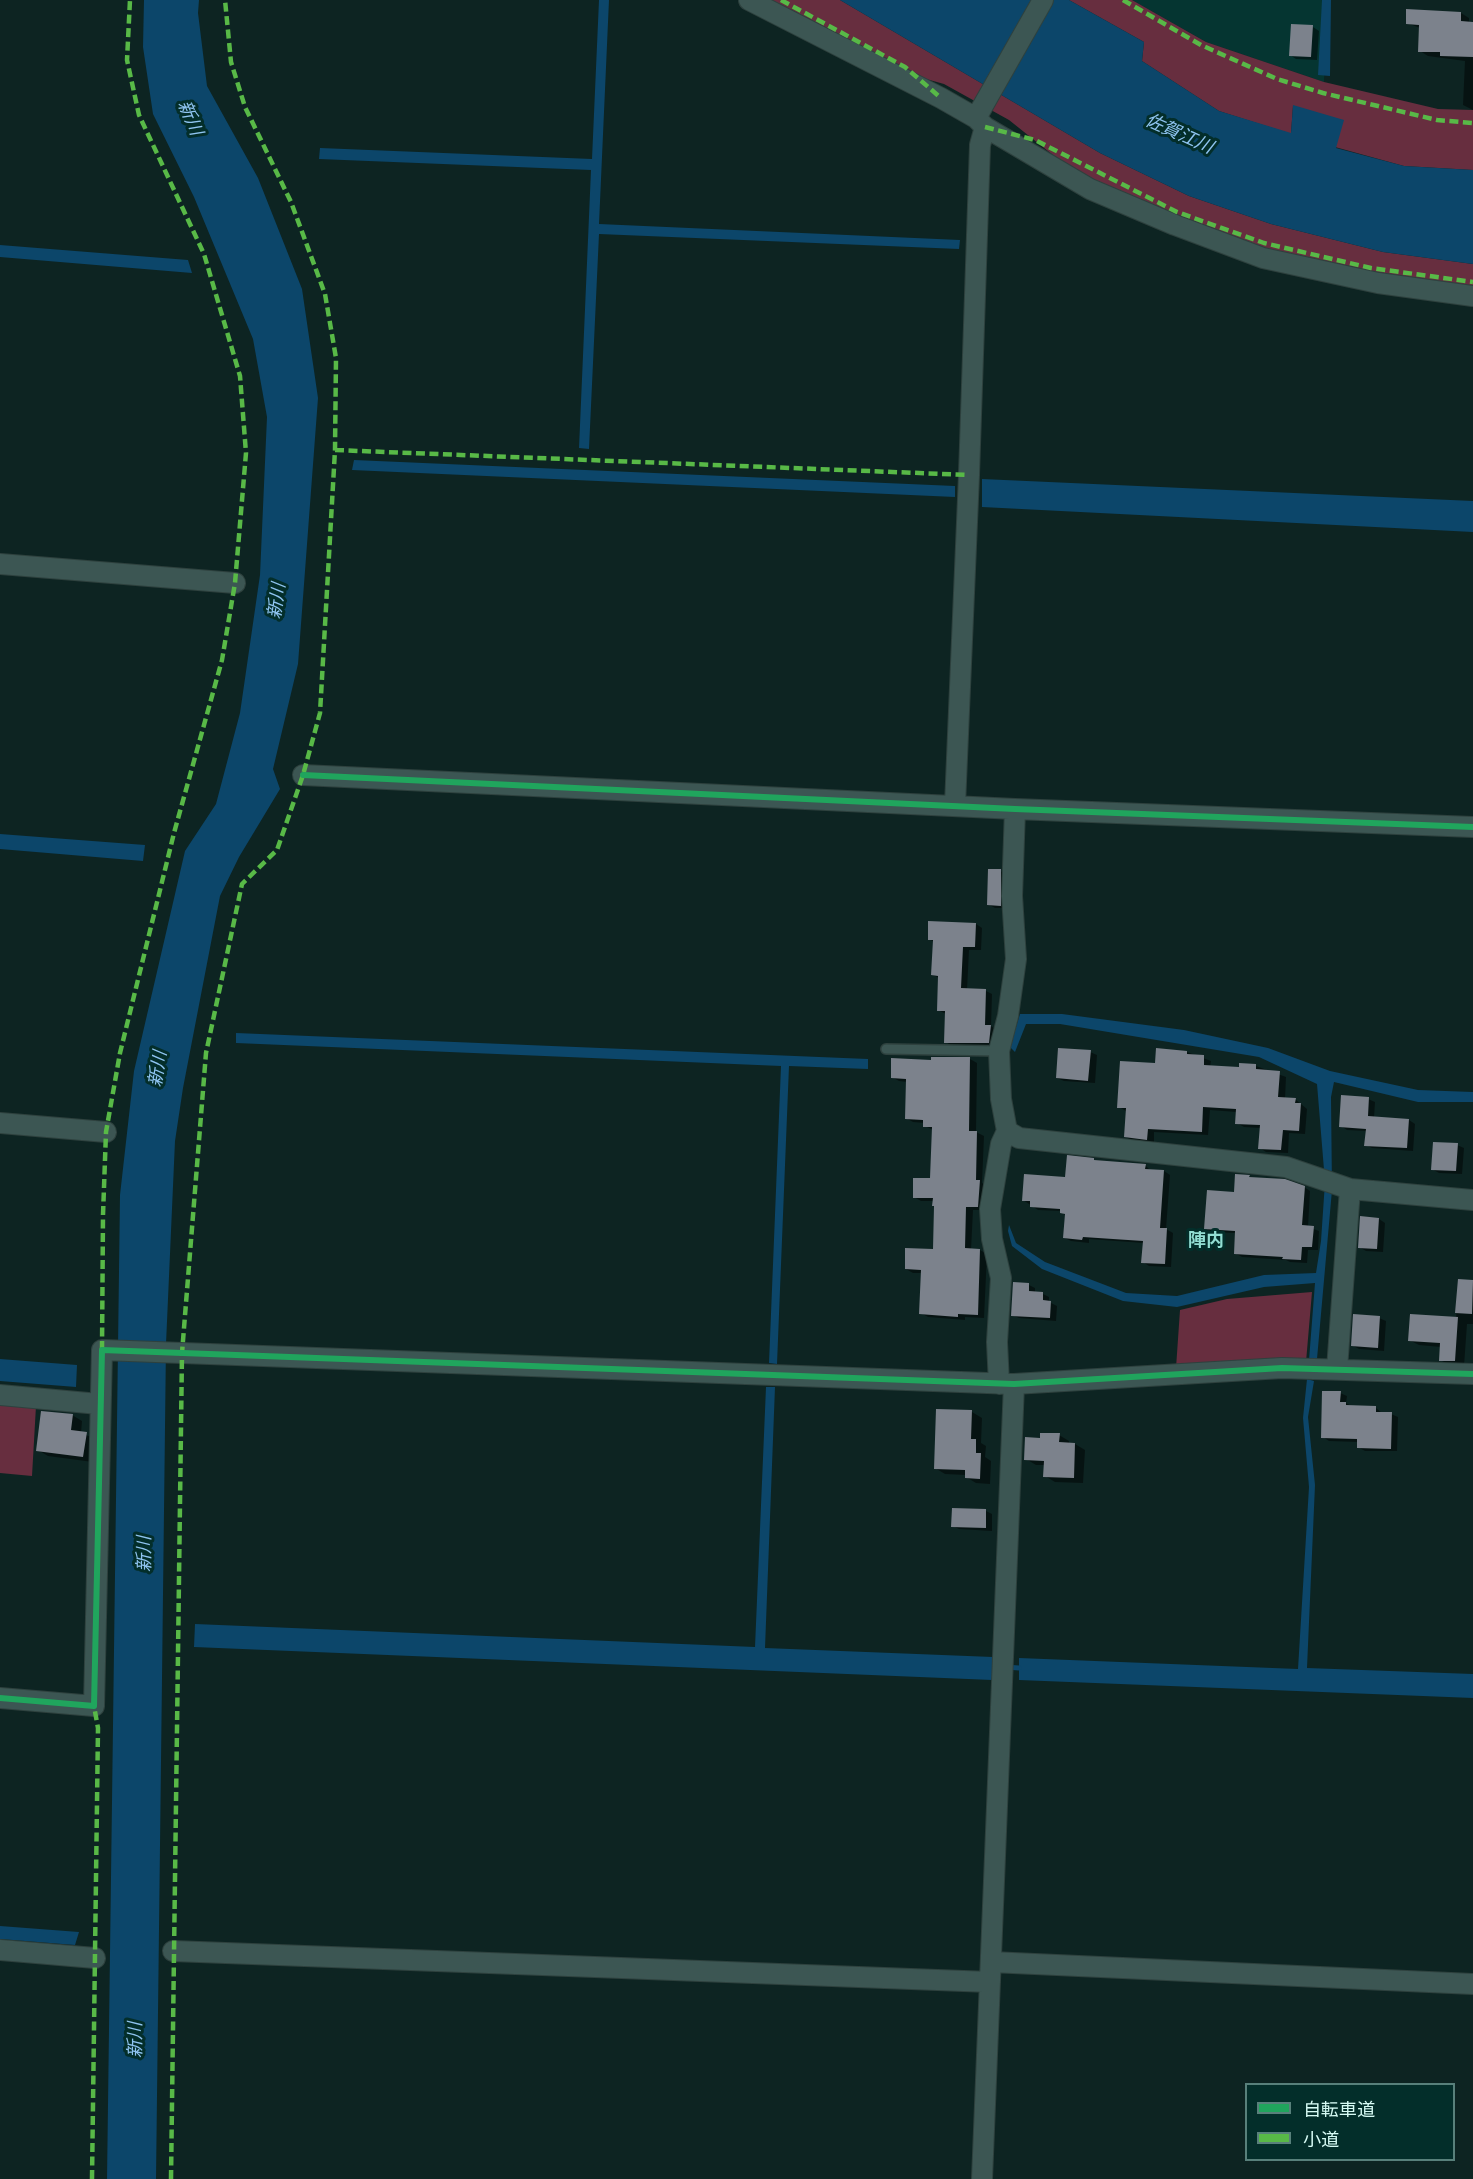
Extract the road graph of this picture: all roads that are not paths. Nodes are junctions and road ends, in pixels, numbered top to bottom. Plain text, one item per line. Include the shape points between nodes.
1 (749, 0) edge
2 (1043, 0) edge
3 (981, 123) junction
4 (1473, 296) edge
5 (0, 564) edge
6 (236, 583) dead end
7 (303, 775) dead end
8 (955, 805) junction
9 (1015, 809) junction
10 (1473, 827) edge
11 (886, 1050) dead end
12 (999, 1052) junction
13 (0, 1123) edge
14 (1007, 1131) junction
15 (106, 1132) dead end
16 (1336, 1185) junction
17 (1473, 1200) edge
18 (1337, 1370) junction
19 (1473, 1374) edge
20 (1007, 1384) junction
21 (0, 1395) edge
22 (99, 1404) junction
23 (0, 1698) edge
24 (0, 1950) edge
25 (173, 1951) dead end
26 (95, 1958) dead end
27 (991, 1962) junction
28 (990, 1982) junction
29 (1473, 1984) edge
30 (982, 2179) edge

1 - 3 street
2 - 3 street
3 - 4 street via 1090,189 1263,258 1378,283
3 - 8 street
5 - 6 street
7 - 8 street
8 - 9 street
9 - 10 street
9 - 12 street via 1012,896 1016,959
11 - 12 lane
12 - 14 street
13 - 15 street
14 - 16 street via 1019,1138 1286,1167
14 - 20 street via 1001,1144 990,1209 1001,1278 997,1342
16 - 17 street
16 - 18 street
18 - 19 street
18 - 20 street via 1282,1368
20 - 22 street via 102,1350
20 - 27 street via 1003,1678
21 - 22 street
22 - 23 street via 94,1706
24 - 26 street
25 - 28 street
27 - 28 street
27 - 29 street
28 - 30 street

